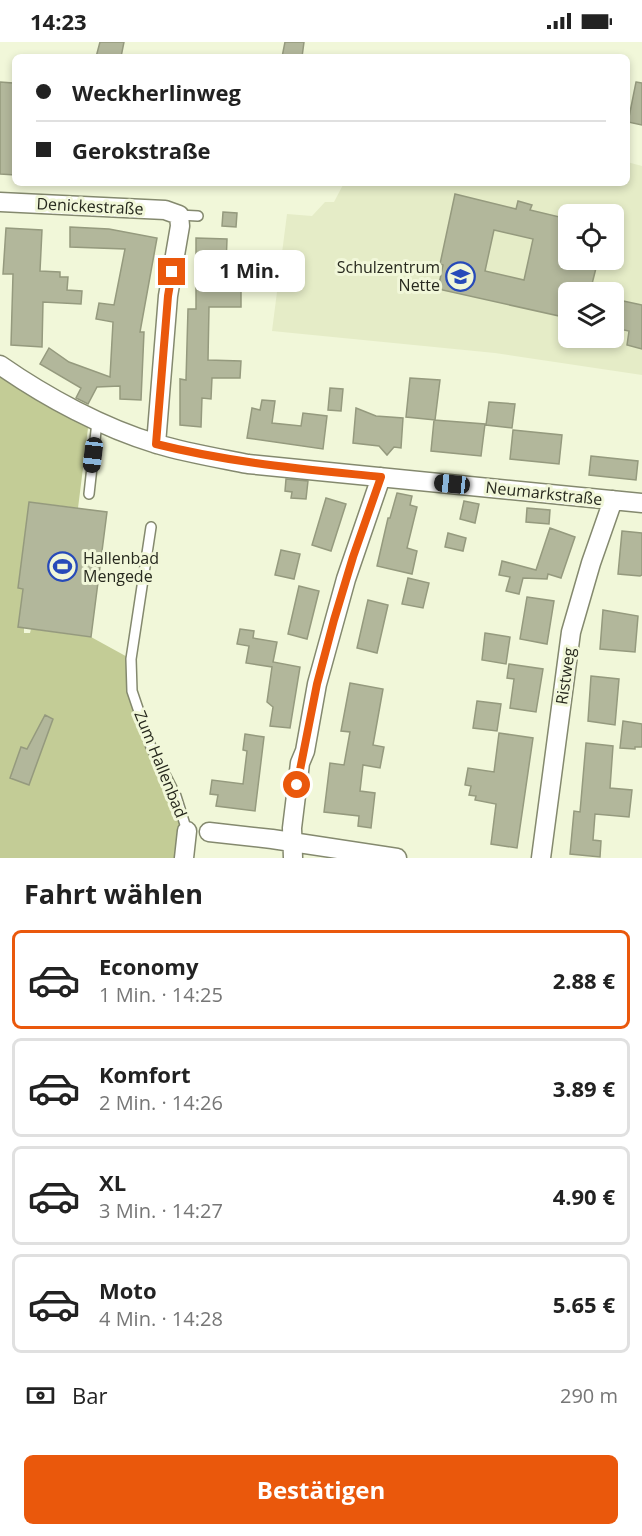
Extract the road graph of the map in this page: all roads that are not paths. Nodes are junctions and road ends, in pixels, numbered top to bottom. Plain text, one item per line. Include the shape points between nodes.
1 (0, 202) edge
2 (179, 215) junction
3 (198, 216) dead end
4 (0, 365) edge
5 (97, 422) junction
6 (156, 444) junction
7 (381, 477) junction
8 (88, 494) dead end
9 (613, 500) junction
10 (642, 503) edge
11 (151, 526) dead end
12 (188, 831) joint
13 (209, 832) dead end
14 (292, 850) edge
15 (184, 858) edge
16 (397, 858) edge
17 (541, 858) edge

1 - 2 street, Denickestraße via 165,210
2 - 3 lane
2 - 6 street
4 - 5 street, Neumarkstraße
5 - 6 street, Neumarkstraße
5 - 8 lane
6 - 7 street, Neumarkstraße via 248,464
7 - 9 street, Neumarkstraße
7 - 14 street via 346,579 317,684 300,764 291,828
9 - 10 street, Neumarkstraße
9 - 17 street, Ristweg via 571,632
11 - 12 lane, Zum Hallenbad via 131,659 132,691 151,747 176,796
12 - 15 street, Zum Hallenbad
13 - 14 street
14 - 16 street

